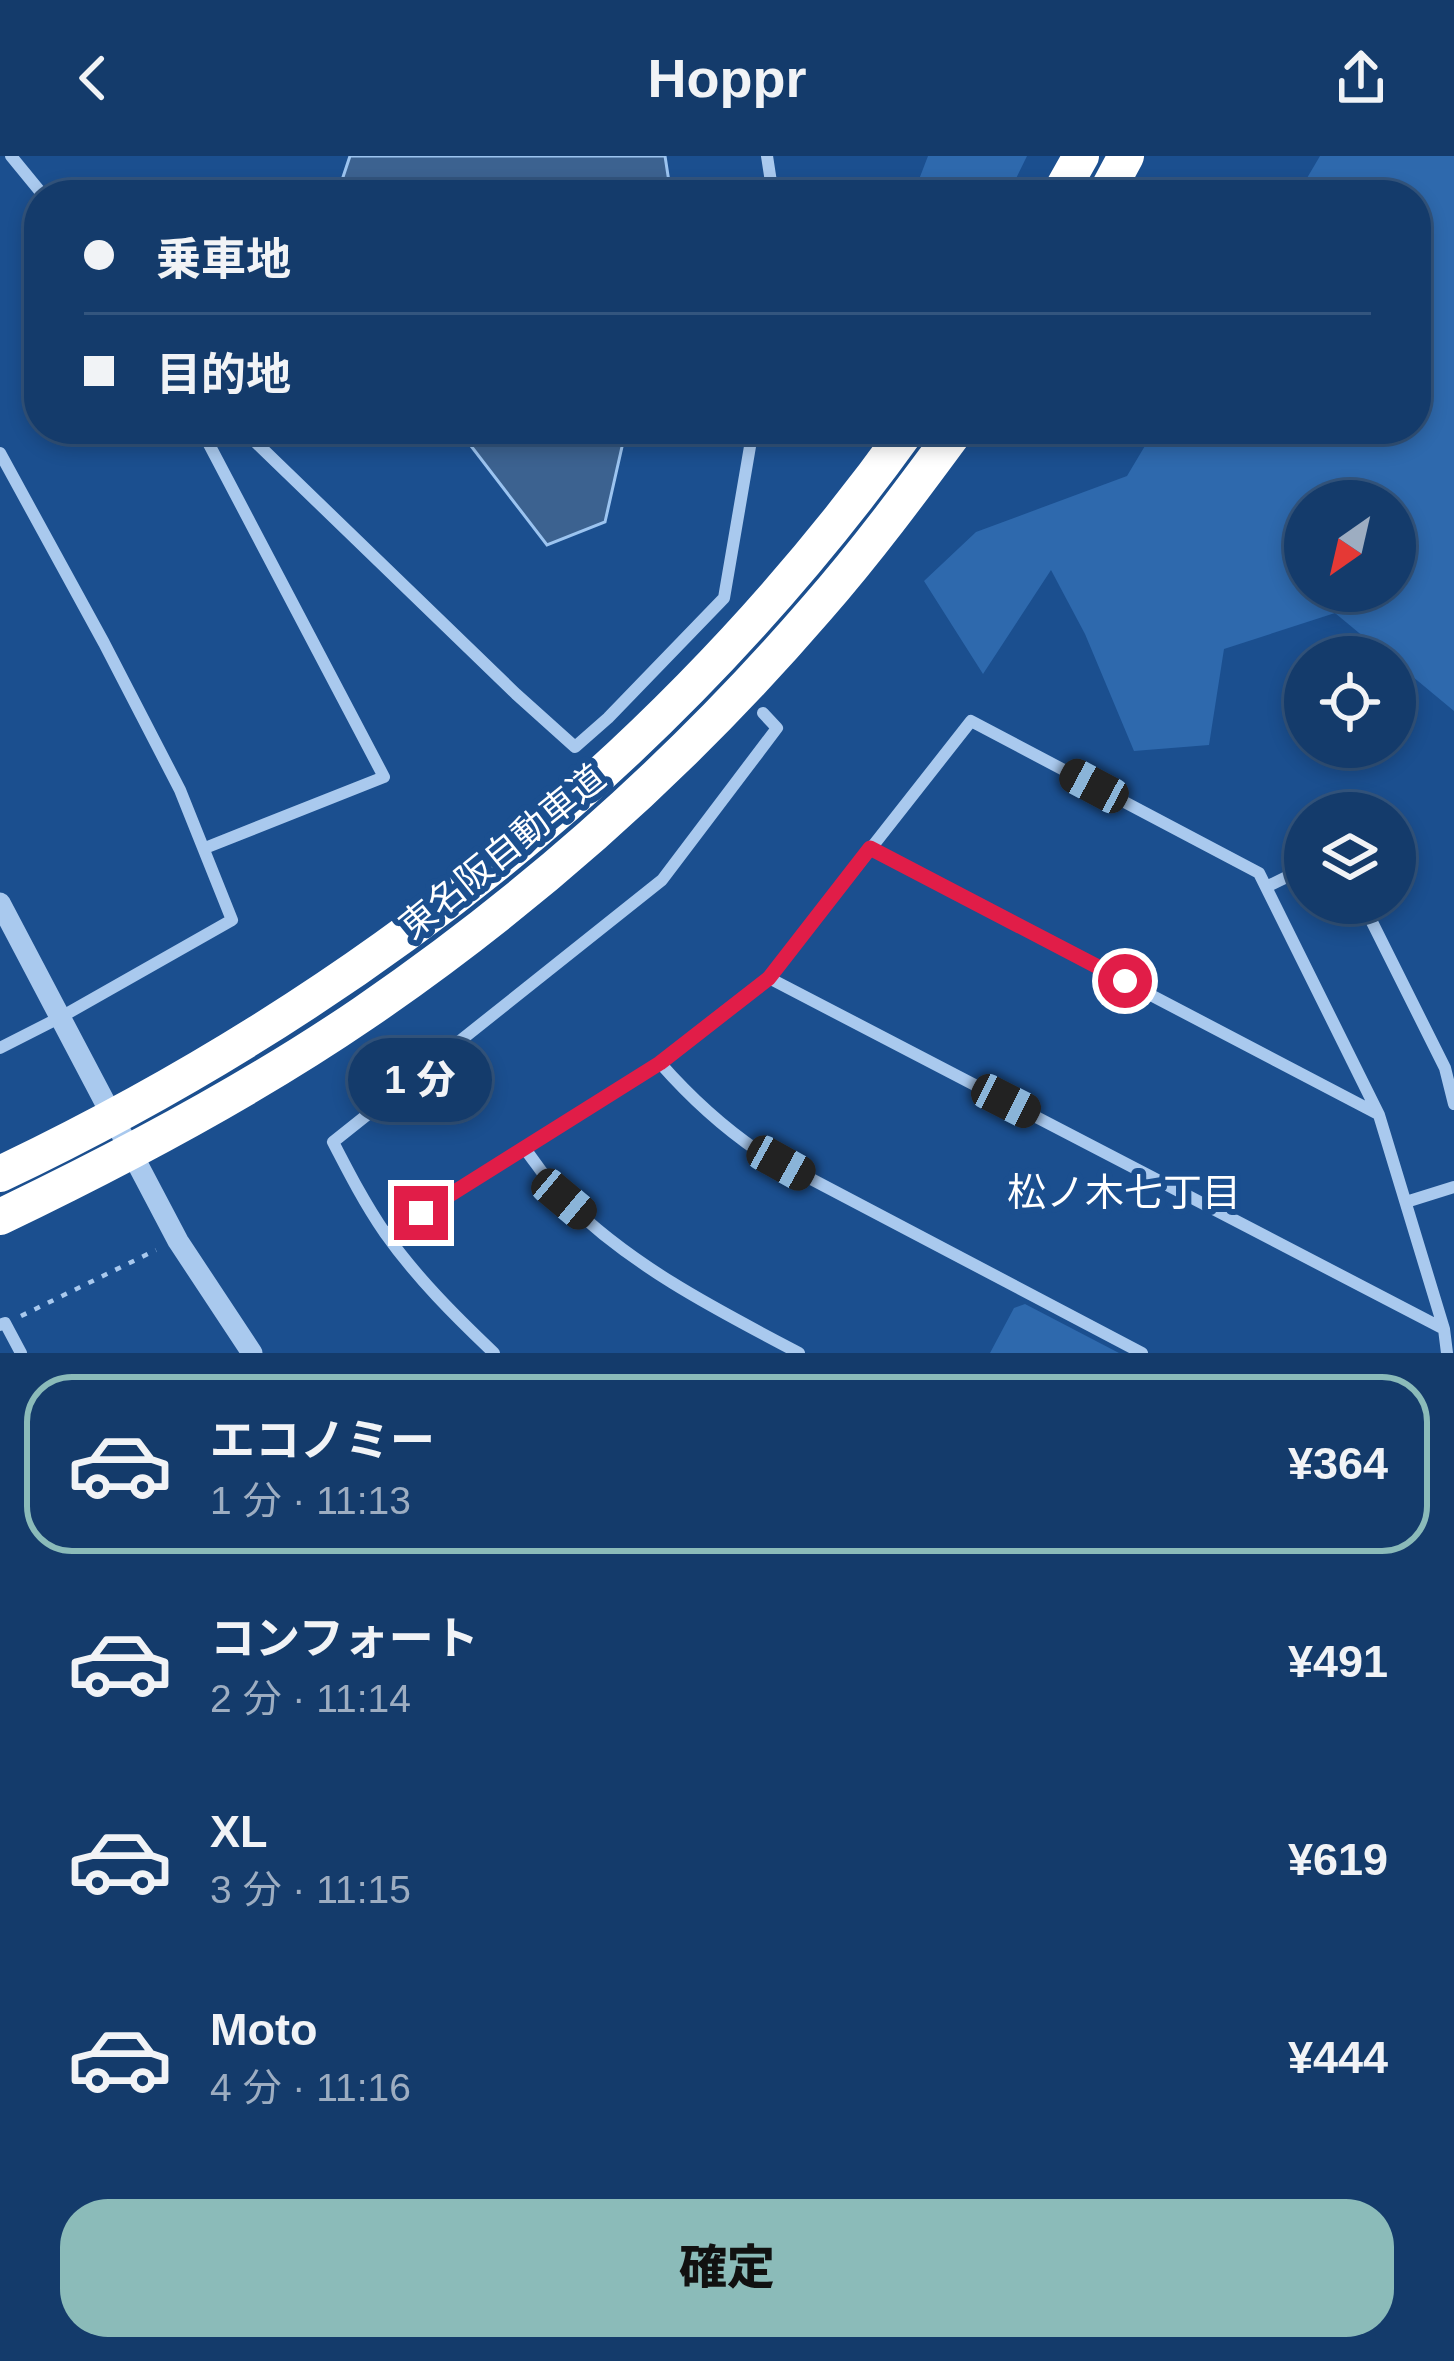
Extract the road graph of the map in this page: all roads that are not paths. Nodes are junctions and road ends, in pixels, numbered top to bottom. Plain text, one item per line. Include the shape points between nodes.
1 (12, 156) edge
2 (0, 166) edge
3 (31, 180) edge
4 (209, 444) edge
5 (258, 444) edge
6 (750, 444) edge
7 (897, 444) edge
8 (945, 444) edge
9 (0, 453) edge
10 (763, 713) dead end
11 (205, 848) junction
12 (870, 848) junction
13 (1284, 878) edge
14 (1266, 887) junction
15 (0, 904) edge
16 (1373, 924) edge
17 (769, 978) junction
18 (61, 1017) junction
19 (0, 1048) edge
20 (660, 1063) junction
21 (1454, 1104) edge
22 (1379, 1114) junction
23 (525, 1149) junction
24 (0, 1174) edge
25 (1454, 1187) edge
26 (1406, 1202) junction
27 (0, 1216) edge
28 (386, 1234) junction
29 (3, 1324) edge
30 (1444, 1329) junction
31 (21, 1353) edge
32 (252, 1353) edge
33 (494, 1353) edge
34 (799, 1353) edge
35 (1142, 1353) edge
36 (1447, 1353) edge

1 - 2 street
1 - 3 street
4 - 11 street via 384,777
5 - 6 street via 574,747 686,646 724,598
7 - 24 highway, 東名阪自動車道 via 684,697 519,848 342,980 207,1066
8 - 27 highway, 東名阪自動車道 via 817,609 694,739 544,877 362,1015 229,1097
9 - 11 street
10 - 28 street via 777,728 662,880 333,1142
11 - 18 street via 232,920
12 - 14 street via 971,721 1259,873
12 - 17 street
12 - 22 street
13 - 14 street
14 - 22 street
15 - 18 street
16 - 21 street via 1445,1068
17 - 20 street
17 - 30 street
18 - 19 street
18 - 32 street via 172,1227
20 - 23 street
20 - 35 street via 722,1127 758,1151
22 - 26 street
23 - 28 street
23 - 34 street via 608,1237
25 - 26 street
26 - 30 street
28 - 33 street
29 - 31 street
30 - 36 street

